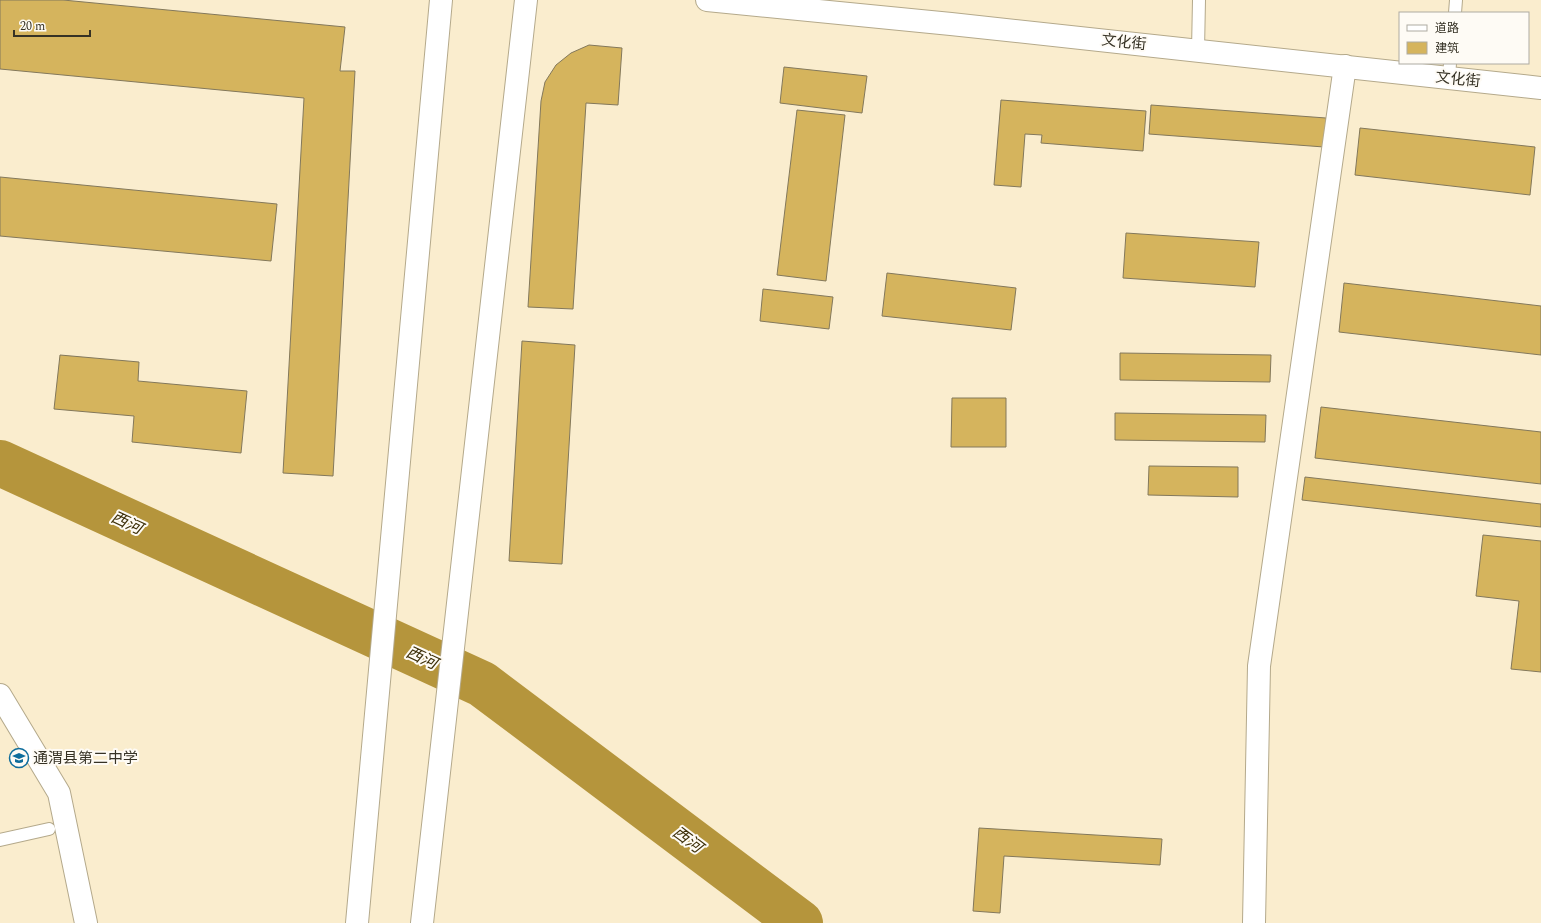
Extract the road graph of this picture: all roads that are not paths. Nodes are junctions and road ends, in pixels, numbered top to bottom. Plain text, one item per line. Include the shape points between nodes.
1 (441, 0) edge
2 (526, 0) edge
3 (707, 0) edge
4 (1199, 0) edge
5 (1456, 0) edge
6 (1455, 12) edge
7 (1198, 50) junction
8 (1345, 66) junction
9 (1449, 70) edge
10 (1541, 88) edge
11 (0, 695) edge
12 (49, 829) dead end
13 (0, 840) edge
14 (86, 923) edge
15 (357, 923) edge
16 (422, 923) edge
17 (1254, 923) edge

1 - 15 street
2 - 16 street
3 - 7 street, 文化街
4 - 7 lane
5 - 6 lane
7 - 8 street, 文化街
8 - 9 street, 文化街
8 - 17 street via 1259,666
9 - 10 street, 文化街
11 - 14 street via 59,793
12 - 13 lane

